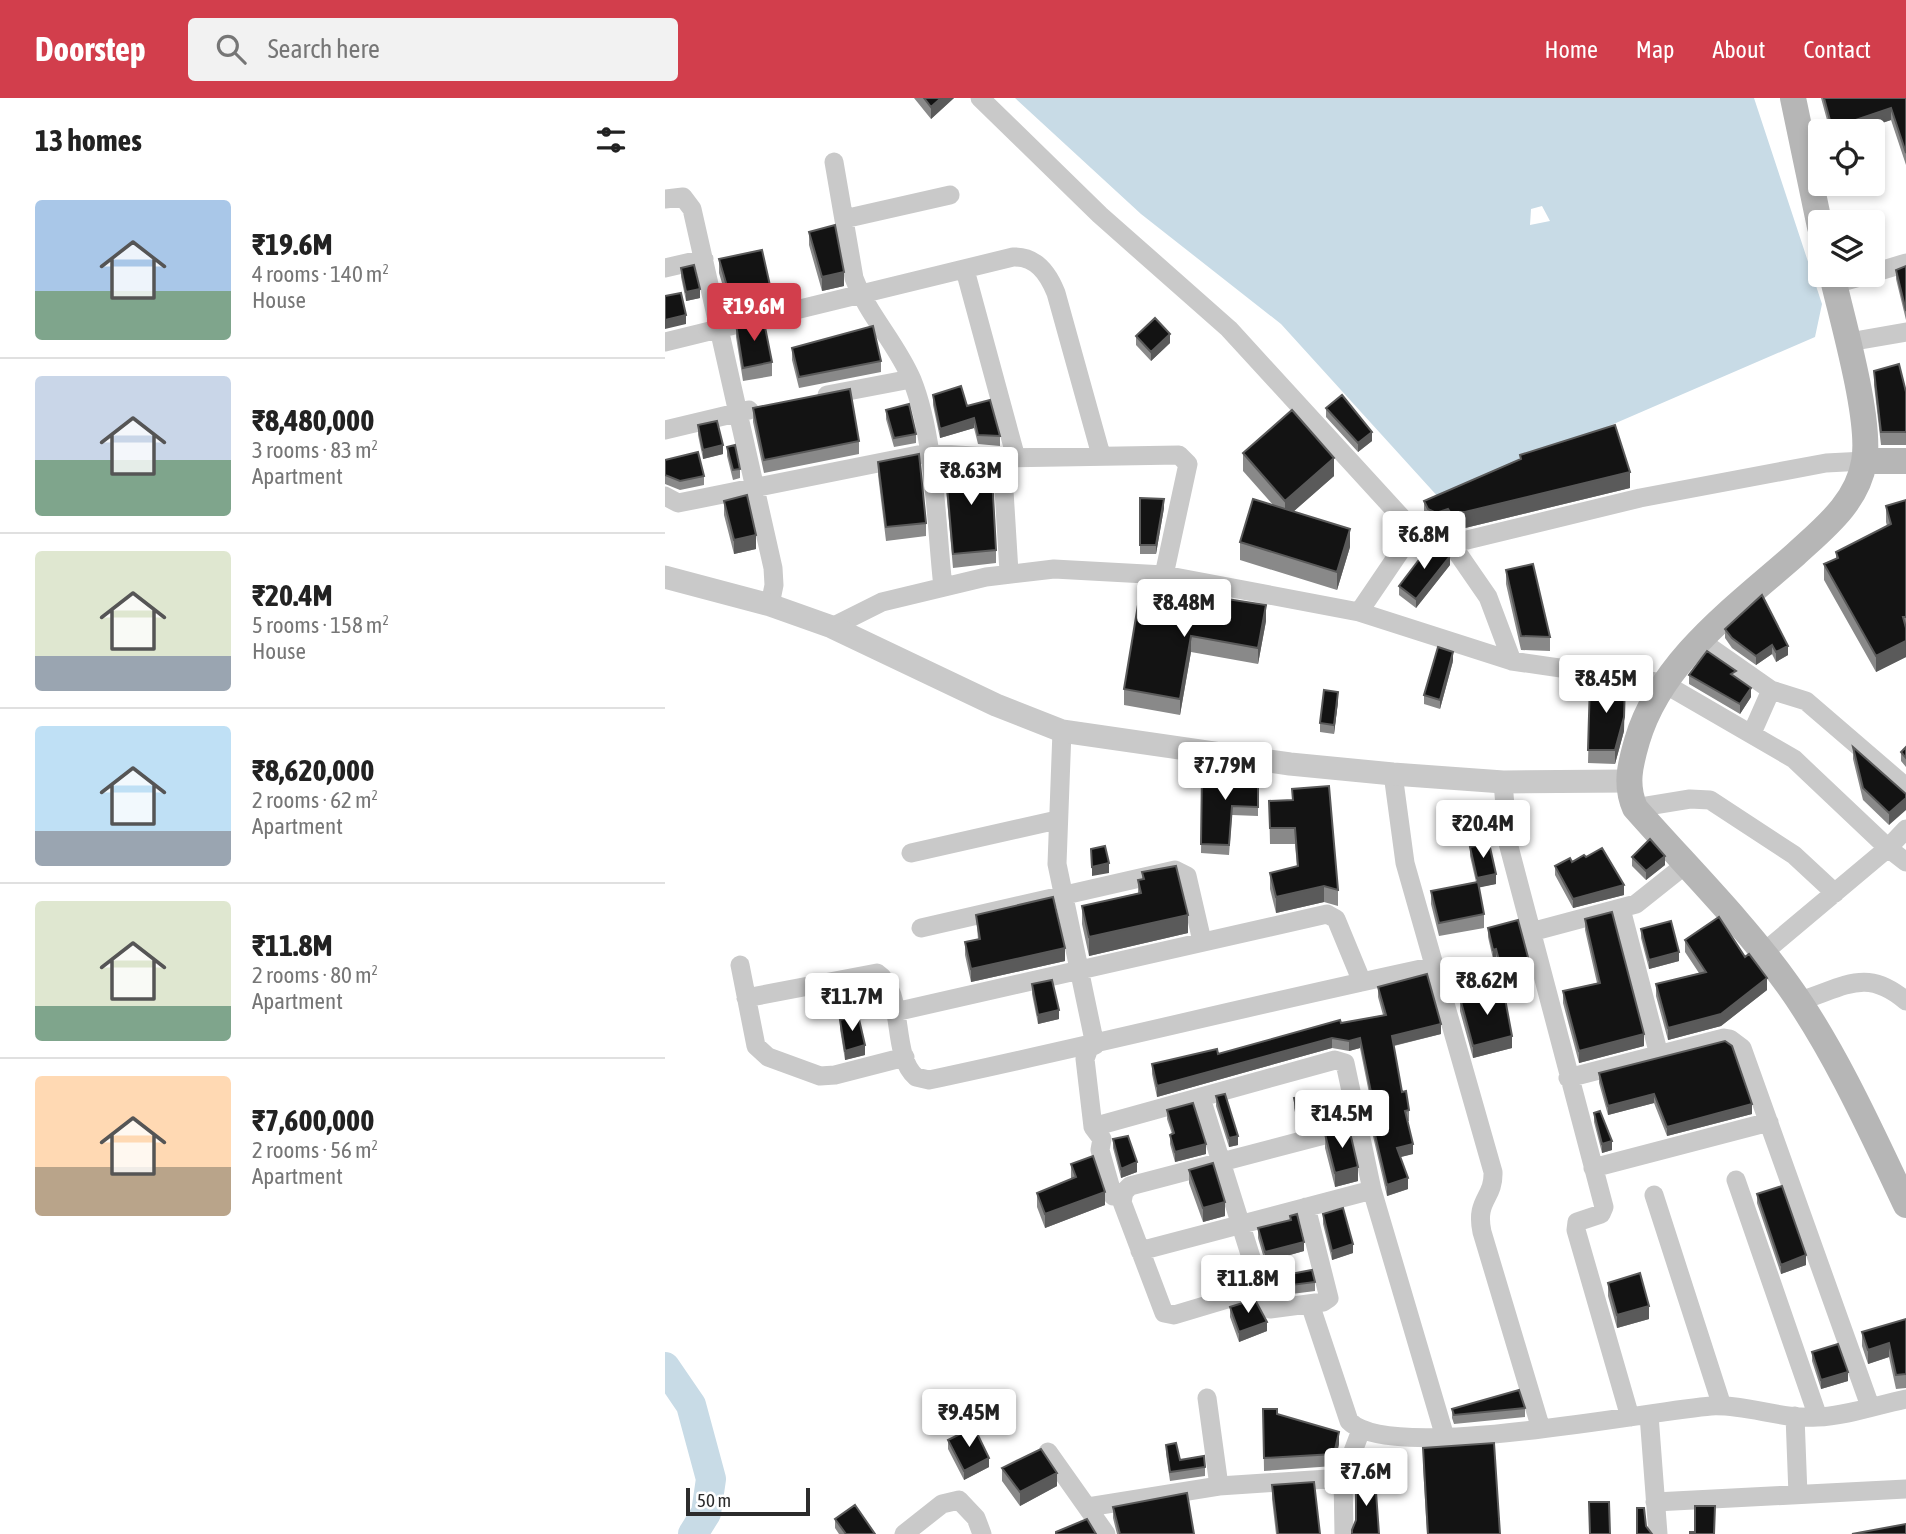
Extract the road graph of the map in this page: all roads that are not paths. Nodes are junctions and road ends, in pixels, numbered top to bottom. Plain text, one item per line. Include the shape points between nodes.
1 (980, 98) edge
2 (1793, 98) edge
3 (834, 162) dead end
4 (950, 195) dead end
5 (665, 200) edge
6 (1816, 210) edge
7 (844, 219) junction
8 (704, 259) junction
9 (1906, 263) edge
10 (665, 268) edge
11 (1885, 269) edge
12 (965, 270) junction
13 (1835, 287) edge
14 (860, 295) junction
15 (720, 330) junction
16 (1906, 332) edge
17 (665, 342) edge
18 (1849, 342) junction
19 (911, 379) junction
20 (805, 399) edge
21 (765, 407) edge
22 (739, 412) junction
23 (665, 430) edge
24 (928, 453) junction
25 (1101, 455) junction
26 (1009, 458) junction
27 (1865, 461) junction
28 (1906, 461) edge
29 (756, 487) junction
30 (665, 496) edge
31 (1414, 531) junction
32 (1450, 542) junction
33 (1009, 572) junction
34 (1164, 575) junction
35 (665, 577) edge
36 (943, 587) junction
37 (770, 605) junction
38 (1359, 612) junction
39 (832, 627) junction
40 (1701, 641) junction
41 (1512, 660) junction
42 (1663, 683) junction
43 (1771, 690) junction
44 (1062, 731) junction
45 (1752, 733) junction
46 (1393, 774) junction
47 (1503, 782) junction
48 (1628, 782) junction
49 (1906, 787) edge
50 (1635, 808) junction
51 (1057, 820) junction
52 (1906, 829) edge
53 (1888, 848) junction
54 (911, 853) dead end
55 (1906, 862) edge
56 (1685, 865) junction
57 (1835, 893) junction
58 (1062, 894) junction
59 (1621, 909) junction
60 (921, 928) dead end
61 (1531, 932) junction
62 (1202, 941) junction
63 (1764, 952) junction
64 (740, 965) dead end
65 (1435, 967) junction
66 (1079, 969) junction
67 (1362, 982) junction
68 (746, 998) junction
69 (1800, 1001) junction
70 (1906, 1001) edge
71 (895, 1012) junction
72 (1095, 1045) junction
73 (1659, 1055) junction
74 (905, 1057) junction
75 (1569, 1079) junction
76 (1201, 1098) junction
77 (1769, 1122) junction
78 (1359, 1126) junction
79 (1093, 1127) junction
80 (1220, 1164) junction
81 (1593, 1168) junction
82 (1735, 1180) dead end
83 (1372, 1190) junction
84 (1654, 1195) dead end
85 (1113, 1196) dead end
86 (1906, 1205) edge
87 (1306, 1207) junction
88 (1239, 1223) junction
89 (1140, 1251) junction
90 (1261, 1289) junction
91 (1310, 1304) junction
92 (1207, 1398) dead end
93 (1906, 1399) edge
94 (1723, 1406) junction
95 (1870, 1406) junction
96 (1639, 1416) junction
97 (1795, 1416) junction
98 (1818, 1417) junction
99 (1541, 1429) junction
100 (1445, 1437) junction
101 (1355, 1441) junction
102 (1048, 1452) dead end
103 (1343, 1478) junction
104 (1219, 1486) junction
105 (1906, 1489) edge
106 (1798, 1495) junction
107 (1655, 1502) junction
108 (1088, 1507) junction
109 (904, 1534) edge
110 (982, 1534) edge
111 (1105, 1534) edge
112 (1344, 1534) edge
113 (1658, 1534) edge

1 - 31 street via 1100,215 1229,329
2 - 6 main road
3 - 7 street
4 - 7 street
5 - 8 street via 683,197 690,203
7 - 14 street
8 - 10 street
8 - 15 street
9 - 11 street
12 - 14 street
12 - 25 street via 1021,257 1030,258 1049,278
12 - 26 street
13 - 18 main road
14 - 15 street
14 - 19 street
15 - 17 street
15 - 22 street
16 - 18 street
18 - 27 main road
19 - 20 street
19 - 24 street
21 - 22 street
22 - 23 street
22 - 29 street
24 - 26 street
24 - 29 street
24 - 36 street
25 - 26 street
25 - 34 street via 1179,455 1187,460
26 - 33 street
27 - 28 main road
27 - 32 street via 1826,463 1640,498
27 - 40 main road via 1852,496 1837,516
29 - 30 street via 678,503
29 - 37 street via 773,568
31 - 32 street via 1433,541
31 - 38 street
32 - 41 street via 1488,597
33 - 34 street via 1054,569
33 - 36 street
34 - 38 street
35 - 37 street
36 - 39 street via 882,602
37 - 39 street
38 - 41 street
39 - 44 street via 996,705
40 - 42 main road
40 - 43 street
41 - 42 street
42 - 45 street
42 - 48 main road via 1639,732
43 - 45 street
43 - 49 street via 1806,701
44 - 46 street
44 - 51 street
45 - 53 street via 1794,760
46 - 47 street
46 - 65 street via 1405,863
47 - 48 street
47 - 61 street via 1508,843
48 - 50 main road
50 - 56 main road
50 - 57 street via 1710,800 1794,855
51 - 54 street
51 - 58 street
52 - 53 street
53 - 55 street
53 - 57 street
56 - 59 street via 1646,897
56 - 63 main road
57 - 63 street
58 - 60 street
58 - 62 street via 1175,870 1184,872
58 - 66 street
59 - 61 street
59 - 73 street
61 - 75 street
62 - 66 street
62 - 67 street via 1327,914 1336,919
63 - 69 main road
64 - 68 street
65 - 67 street
65 - 99 street via 1493,1172 1491,1191 1480,1207 1482,1232
66 - 71 street
66 - 72 street
67 - 72 street
68 - 71 street via 871,972 888,984
68 - 74 street via 756,1046 768,1057 820,1076
69 - 70 street via 1864,980 1889,987
69 - 86 main road
71 - 74 street
72 - 74 street via 929,1080 910,1072
72 - 79 street via 1085,1059
73 - 75 street
73 - 77 street via 1724,1038 1737,1042
75 - 81 street
76 - 78 street via 1341,1060 1347,1067
76 - 79 street
76 - 80 street
77 - 81 street
77 - 95 street
78 - 80 street
78 - 83 street
79 - 85 street via 1102,1139 1100,1150
80 - 88 street
80 - 89 street via 1130,1186 1123,1192 1122,1202
81 - 96 street via 1604,1212 1577,1222 1576,1230
82 - 98 street
83 - 87 street
83 - 100 street
84 - 94 street
87 - 88 street
87 - 91 street via 1329,1294 1327,1300
88 - 89 street
88 - 90 street
89 - 90 street via 1161,1309 1169,1315
90 - 91 street via 1270,1309
91 - 101 street
92 - 104 street
93 - 95 street
94 - 96 street
94 - 97 street
95 - 98 street
96 - 99 street
96 - 107 street
97 - 98 street
97 - 106 street
99 - 100 street
100 - 101 street
101 - 103 street
102 - 108 street
103 - 104 street
103 - 112 street
104 - 108 street
105 - 106 street
106 - 107 street
107 - 113 street
108 - 111 street
109 - 110 street via 950,1500 968,1505

